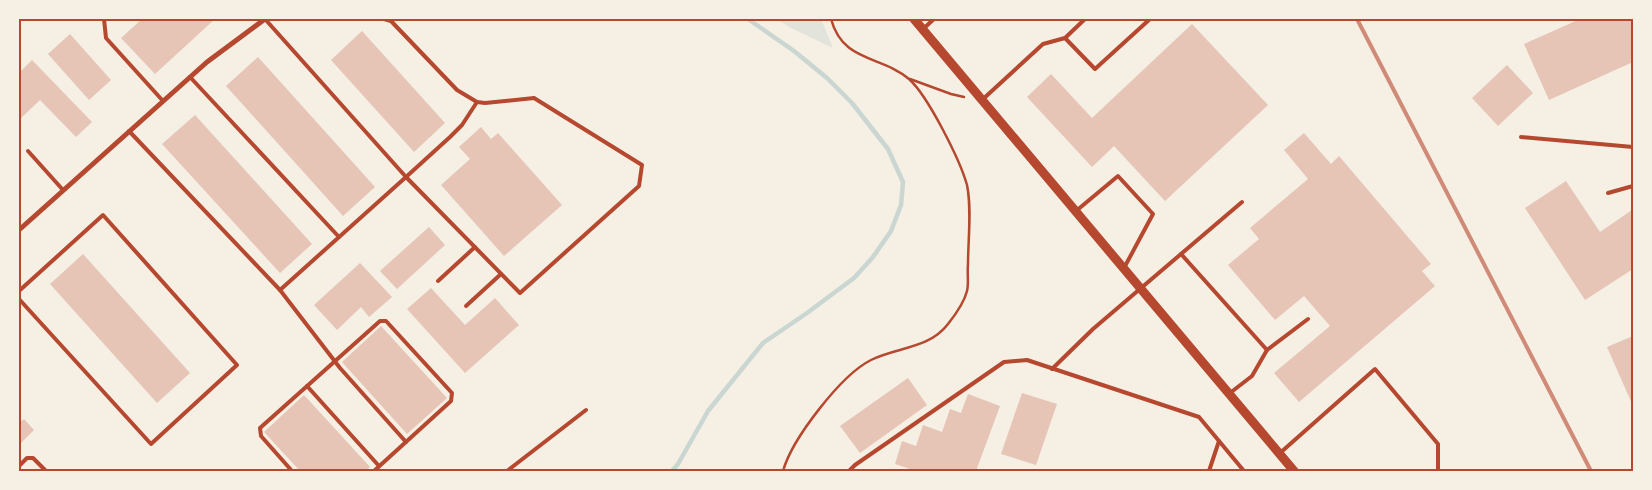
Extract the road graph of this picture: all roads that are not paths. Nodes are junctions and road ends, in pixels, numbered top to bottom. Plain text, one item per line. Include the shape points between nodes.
1 (104, 19) edge
2 (265, 19) edge
3 (384, 19) edge
4 (914, 19) edge
5 (934, 19) edge
6 (1085, 19) edge
7 (1150, 19) edge
8 (923, 29) junction
9 (1065, 38) junction
10 (190, 77) junction
11 (982, 100) junction
12 (163, 101) junction
13 (477, 102) junction
14 (128, 131) junction
15 (1521, 137) dead end
16 (1633, 147) edge
17 (28, 152) dead end
18 (406, 177) junction
19 (1633, 186) edge
20 (62, 190) junction
21 (1608, 193) dead end
22 (1242, 202) dead end
23 (1076, 211) junction
24 (19, 230) edge
25 (339, 237) junction
26 (475, 247) junction
27 (1181, 254) junction
28 (1124, 268) junction
29 (501, 274) junction
30 (438, 280) dead end
31 (1141, 289) junction
32 (19, 290) edge
33 (280, 290) junction
34 (19, 299) edge
35 (466, 306) dead end
36 (1308, 319) dead end
37 (1267, 350) junction
38 (335, 362) junction
39 (1052, 369) junction
40 (307, 386) junction
41 (1229, 394) junction
42 (586, 410) dead end
43 (1219, 441) junction
44 (406, 442) junction
45 (1279, 454) junction
46 (19, 466) edge
47 (379, 466) junction
48 (46, 471) edge
49 (292, 471) edge
50 (374, 471) edge
51 (507, 471) edge
52 (849, 471) edge
53 (1209, 471) edge
54 (1244, 471) edge
55 (1294, 471) edge
56 (1438, 471) edge

1 - 12 lane via 106,38
2 - 10 street
2 - 18 lane
3 - 13 lane via 391,21 457,90
4 - 8 street
5 - 8 lane
6 - 9 lane
7 - 9 lane via 1095,70
8 - 11 street
9 - 11 lane via 1043,44
10 - 12 street
10 - 25 lane
11 - 23 street
12 - 14 street
13 - 18 lane via 462,125
13 - 29 lane via 534,98 642,165 639,186 520,293
14 - 20 street
14 - 33 lane
15 - 16 lane
17 - 20 lane
18 - 25 lane
18 - 26 lane
19 - 21 lane
20 - 24 street
22 - 27 lane
23 - 28 street
23 - 28 lane via 1118,176 1153,214
25 - 33 lane
26 - 29 lane
26 - 30 lane
27 - 31 lane
27 - 37 lane
28 - 31 street
29 - 35 lane
31 - 39 lane
31 - 41 street
32 - 34 lane via 102,215 238,365 150,444
33 - 38 lane
36 - 37 lane
37 - 41 lane via 1252,376
38 - 40 lane
38 - 44 lane
38 - 44 lane via 380,321 386,321 452,393 451,401
39 - 43 lane via 1199,417
39 - 52 lane via 1027,360 1004,362
40 - 47 lane
40 - 49 lane via 260,428 261,436
41 - 45 street
42 - 51 lane
43 - 53 lane
43 - 54 lane
44 - 47 lane
45 - 55 street
45 - 56 lane via 1375,369 1438,444
46 - 48 lane via 27,458 33,458
47 - 50 lane

